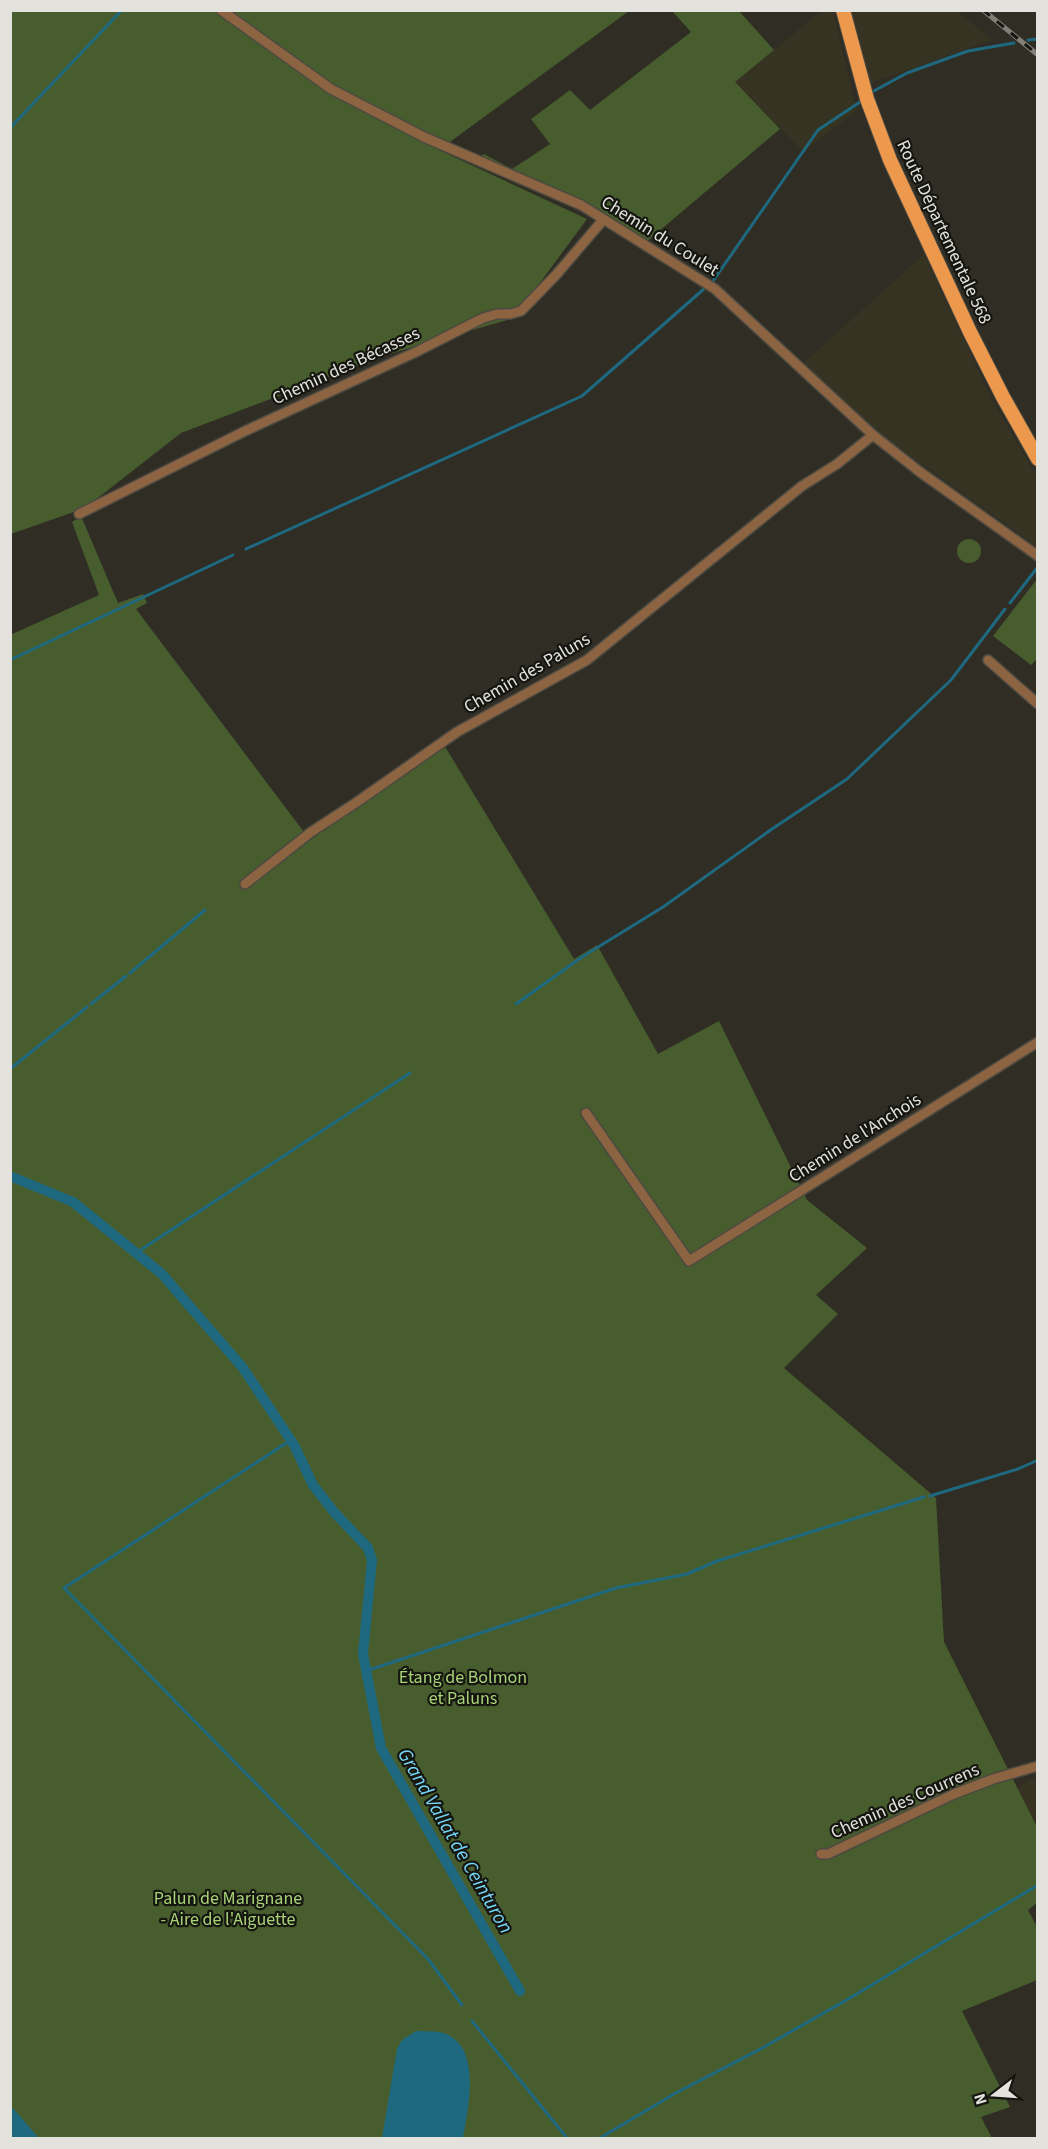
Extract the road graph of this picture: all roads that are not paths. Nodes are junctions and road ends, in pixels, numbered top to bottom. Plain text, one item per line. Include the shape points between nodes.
1 (221, 10) edge
2 (843, 10) edge
3 (603, 220) junction
4 (873, 435) junction
5 (1038, 459) edge
6 (79, 514) dead end
7 (1038, 556) edge
8 (988, 660) dead end
9 (1038, 704) edge
10 (245, 884) dead end
11 (1038, 1042) edge
12 (586, 1113) dead end
13 (1038, 1766) edge
14 (821, 1854) dead end

1 - 3 street, Chemin du Coulet via 331,89 424,137 581,206
2 - 5 main road, Route Départementale 568 via 867,99 890,160 970,332
3 - 4 street, Chemin du Coulet via 715,289
3 - 6 street, Chemin des Bécasses via 521,311 483,318
4 - 7 street, Chemin du Coulet
4 - 10 street, Chemin des Paluns via 802,486 588,660 457,732 311,832
8 - 9 street
11 - 12 street, Chemin de l'Anchois via 689,1261
13 - 14 street, Chemin des Courrens via 954,1794

